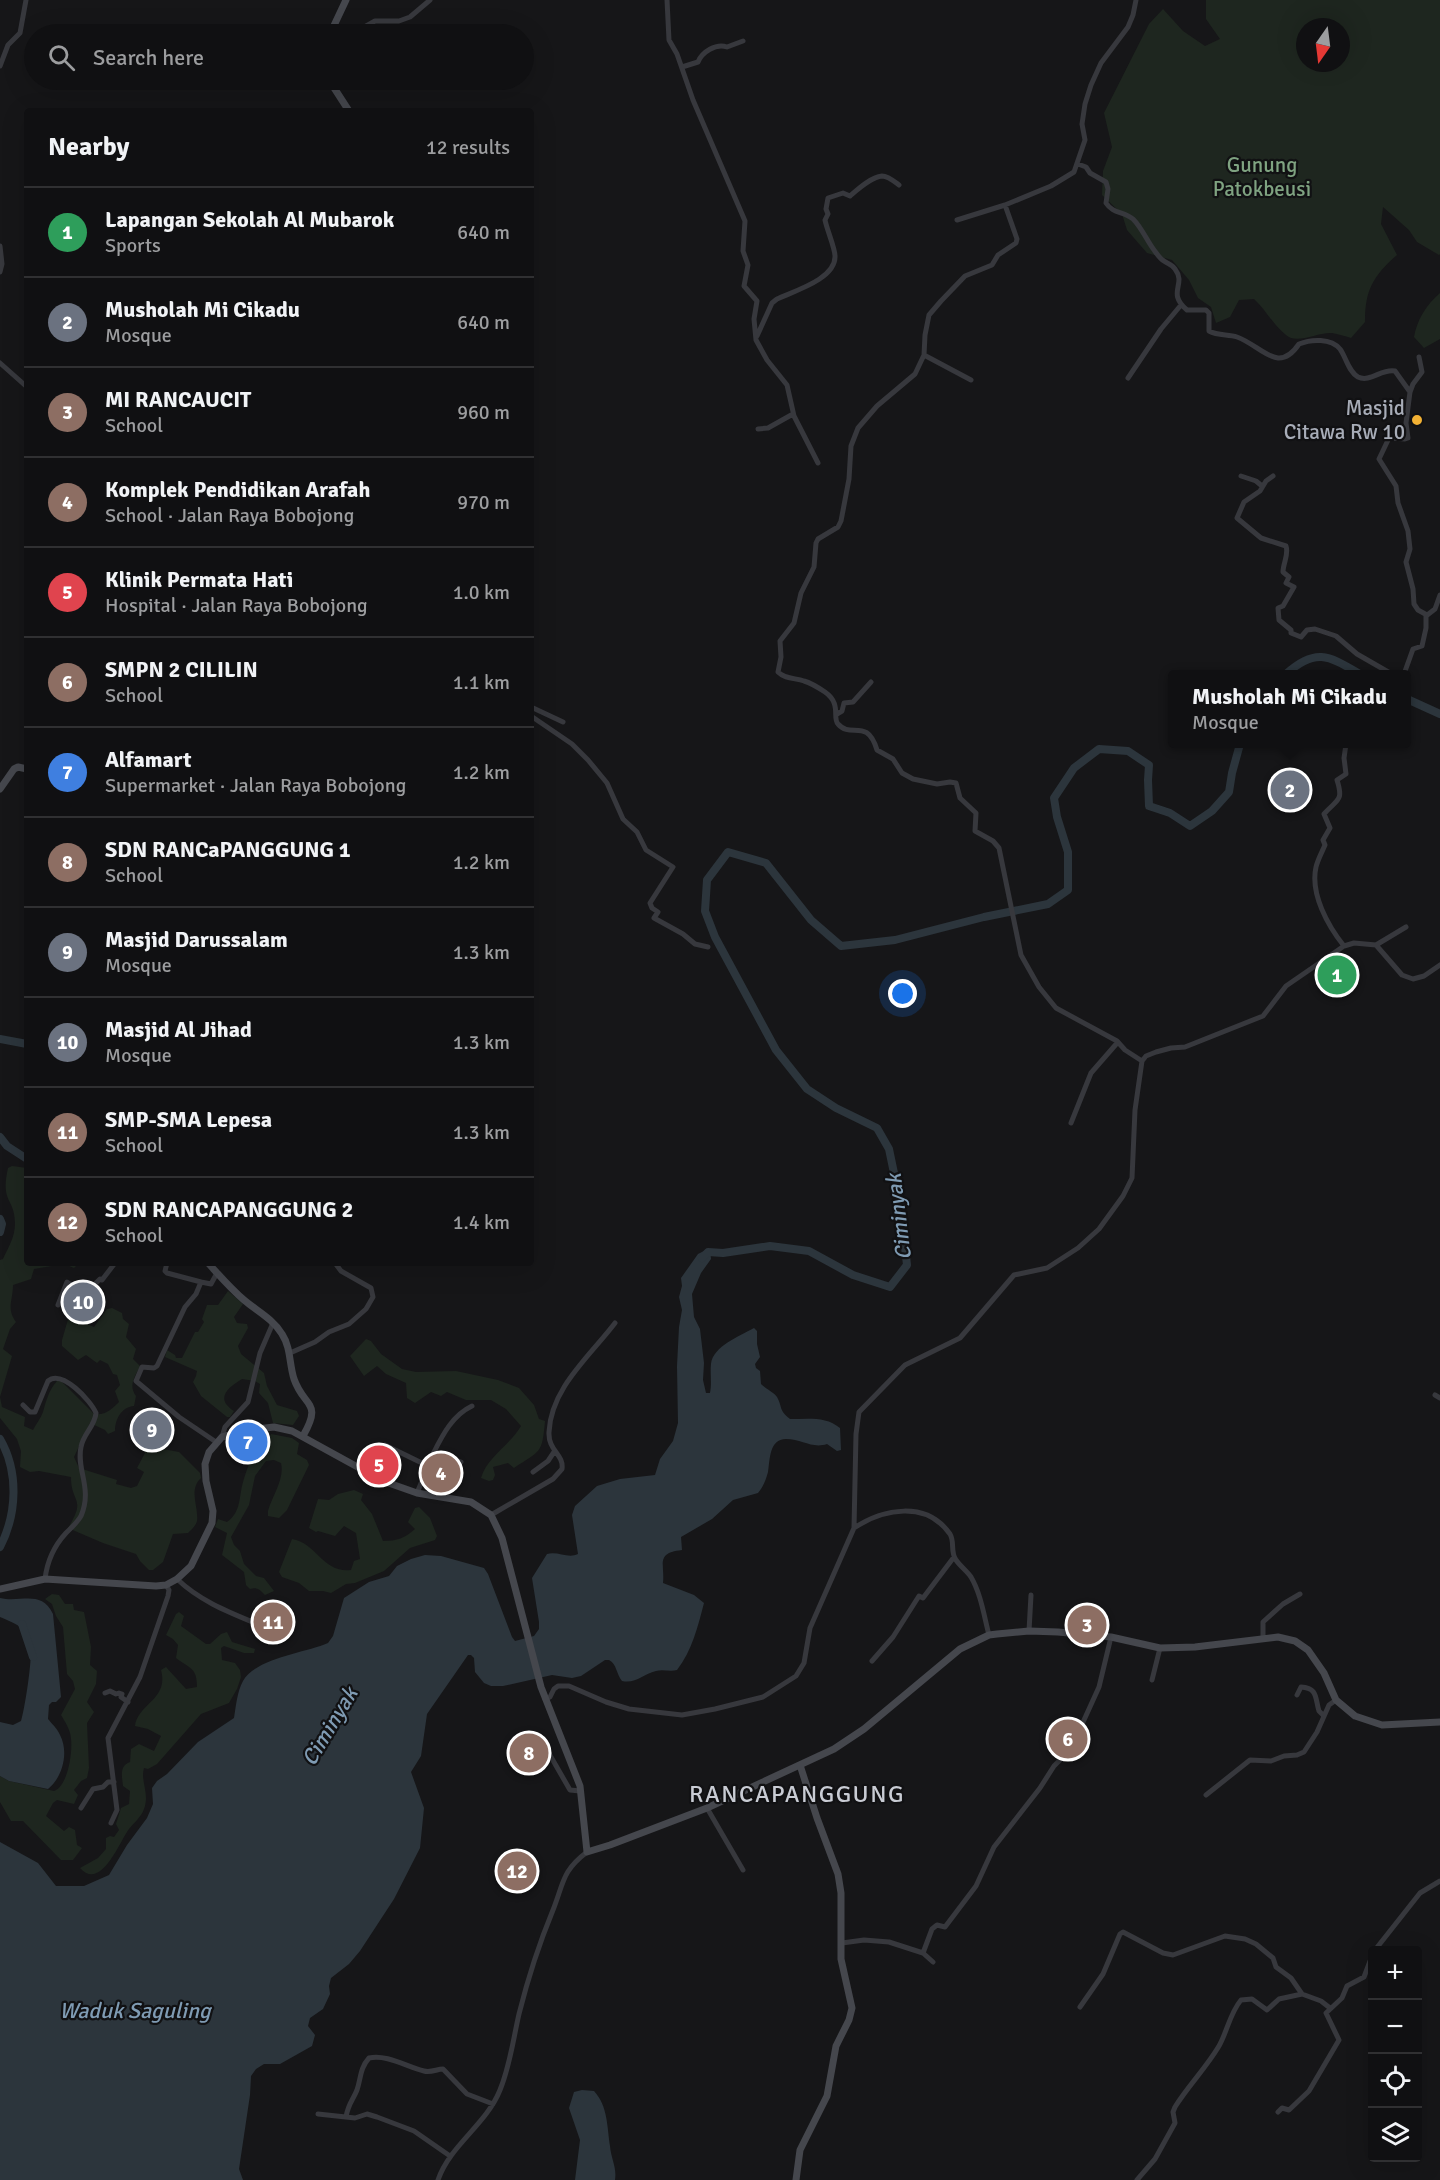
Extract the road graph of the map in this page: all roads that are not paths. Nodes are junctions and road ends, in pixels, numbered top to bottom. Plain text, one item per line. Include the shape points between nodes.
1 (26, 0) edge
2 (346, 0) edge
3 (430, 0) edge
4 (667, 0) edge
5 (1136, 0) edge
6 (335, 24) edge
7 (370, 24) edge
8 (742, 41) dead end
9 (0, 66) edge
10 (682, 67) junction
11 (335, 90) edge
12 (347, 108) edge
13 (1078, 164) junction
14 (899, 185) dead end
15 (1005, 205) junction
16 (957, 220) dead end
17 (0, 246) edge
18 (0, 272) edge
19 (1181, 305) junction
20 (757, 336) junction
21 (924, 355) junction
22 (1419, 357) dead end
23 (0, 363) edge
24 (1128, 378) dead end
25 (971, 380) dead end
26 (24, 384) edge
27 (1410, 392) junction
28 (794, 417) junction
29 (758, 429) dead end
30 (818, 464) dead end
31 (1241, 476) dead end
32 (1273, 476) dead end
33 (1262, 486) junction
34 (1440, 595) edge
35 (1427, 615) junction
36 (1386, 670) edge
37 (1406, 670) edge
38 (871, 682) dead end
39 (534, 708) edge
40 (837, 714) junction
41 (534, 718) edge
42 (563, 723) dead end
43 (1345, 748) edge
44 (24, 768) edge
45 (0, 789) edge
46 (1406, 927) dead end
47 (1376, 945) junction
48 (1344, 946) junction
49 (708, 947) dead end
50 (1440, 965) edge
51 (1118, 1042) junction
52 (1142, 1061) junction
53 (1071, 1123) dead end
54 (113, 1266) edge
55 (167, 1266) edge
56 (211, 1266) edge
57 (337, 1266) edge
58 (217, 1273) junction
59 (201, 1282) junction
60 (58, 1305) dead end
61 (273, 1323) junction
62 (615, 1323) dead end
63 (290, 1353) junction
64 (22, 1406) dead end
65 (472, 1406) dead end
66 (303, 1436) junction
67 (219, 1439) junction
68 (386, 1445) dead end
69 (434, 1452) junction
70 (554, 1452) junction
71 (461, 1462) dead end
72 (428, 1466) junction
73 (533, 1472) dead end
74 (417, 1493) junction
75 (491, 1515) junction
76 (854, 1528) junction
77 (954, 1557) junction
78 (45, 1579) junction
79 (177, 1579) junction
80 (166, 1585) junction
81 (2, 1589) edge
82 (1300, 1594) dead end
83 (1032, 1595) dead end
84 (260, 1628) dead end
85 (1029, 1631) junction
86 (989, 1635) junction
87 (1111, 1637) junction
88 (1263, 1638) junction
89 (1160, 1648) junction
90 (872, 1661) dead end
91 (1152, 1680) dead end
92 (105, 1693) dead end
93 (1297, 1695) dead end
94 (545, 1699) junction
95 (1336, 1700) junction
96 (128, 1702) junction
97 (1323, 1716) junction
98 (1440, 1722) edge
99 (547, 1750) dead end
100 (800, 1765) junction
101 (114, 1782) junction
102 (580, 1791) junction
103 (1206, 1795) dead end
104 (81, 1808) dead end
105 (707, 1808) junction
106 (111, 1823) dead end
107 (587, 1852) junction
108 (743, 1870) dead end
109 (1440, 1881) edge
110 (842, 1943) junction
111 (1378, 1946) edge
112 (923, 1953) junction
113 (933, 1962) dead end
114 (1368, 1966) edge
115 (1302, 1994) junction
116 (1080, 2007) dead end
117 (1330, 2008) junction
118 (493, 2104) junction
119 (1278, 2112) dead end
120 (318, 2114) dead end
121 (346, 2117) junction
122 (450, 2156) junction
123 (438, 2180) edge
124 (796, 2180) edge
125 (1137, 2180) edge

1 - 9 street via 20,33 8,45
2 - 6 main road
3 - 7 street via 411,18
4 - 10 street via 669,40
5 - 13 street via 1128,27 1101,63 1091,85 1082,124 1085,140
8 - 10 street via 703,52 698,62
10 - 20 street via 745,221 743,251 748,264 744,286 757,301
11 - 12 main road
13 - 15 street via 1062,181
13 - 19 street via 1106,182 1108,207 1133,220 1159,256 1173,265 1179,281 1177,302
14 - 20 street via 881,176 861,185 850,196 843,193 828,198 825,220 834,262 821,279 777,298
15 - 16 street
15 - 21 street via 1017,242 992,265 965,276 929,315
17 - 18 street
19 - 24 street
19 - 27 street via 1191,311 1206,310 1212,333 1237,337 1270,356 1291,355 1299,344 1322,340 1337,346 1357,376 1366,378 1395,371
20 - 28 street via 766,360 787,385
21 - 25 street
21 - 40 street via 910,379 870,413 853,437 841,521 838,527 818,538 814,567 801,593 794,623 780,641 780,675 824,691 836,706
22 - 27 street via 1422,372
23 - 26 street
27 - 35 street via 1408,438 1389,438 1379,459 1396,486 1408,531 1410,549 1406,562 1414,604
28 - 29 street
28 - 30 street
31 - 33 street
32 - 33 street
33 - 36 street via 1244,502 1237,518 1261,538 1286,546 1283,572 1289,577 1286,583 1294,587 1278,609 1279,620 1301,637 1315,629 1336,636
34 - 35 street via 1435,609
35 - 37 street via 1422,646 1413,649
38 - 40 street via 853,702 844,703
39 - 42 street
40 - 51 street via 840,726 866,732 876,750 893,759 906,776 937,784 956,783 960,798 976,813 975,831 999,848 1021,955 1039,987 1056,1008
41 - 49 street via 588,760 607,783 623,819 637,832 646,850 673,867 650,903 658,912 654,918 695,944
43 - 48 street via 1346,774 1337,780 1341,789 1339,799 1324,814 1330,828 1323,840 1315,879 1330,926
44 - 45 main road via 14,769
46 - 47 street
47 - 48 street
47 - 50 street via 1402,975 1413,979
48 - 52 street via 1286,986 1263,1016 1185,1047 1152,1054
51 - 52 street
51 - 53 street via 1090,1073
52 - 76 street via 1132,1178 1109,1217 1094,1235 1047,1268 1014,1275 957,1341 896,1372 859,1412
54 - 60 street via 85,1294 67,1282
55 - 59 street via 167,1273
56 - 58 main road
57 - 63 street via 371,1288 373,1297 349,1324
58 - 59 street via 211,1284
58 - 61 main road
59 - 67 street via 157,1366 142,1367 136,1381 179,1417
61 - 63 main road
61 - 67 street via 260,1353 248,1402
62 - 70 street via 561,1392 550,1422 549,1439
63 - 66 main road via 294,1379 313,1409
64 - 78 street via 35,1412 48,1381 59,1377 73,1386 96,1413 81,1445 86,1488 83,1510 56,1544
65 - 69 street via 448,1428
66 - 67 main road via 274,1427
66 - 74 main road via 383,1481
67 - 79 main road via 205,1464 212,1523 191,1566
68 - 72 street
69 - 71 street
69 - 72 street
70 - 73 street
70 - 75 street via 562,1462 558,1475
72 - 74 street
74 - 75 main road via 471,1502
75 - 94 main road via 508,1558
76 - 77 street via 883,1514 915,1511 936,1521 950,1534
76 - 94 street via 810,1628 804,1663 796,1676 763,1697 682,1715 629,1709 569,1686 558,1686
77 - 86 street via 976,1587
77 - 90 street via 922,1598 919,1596
78 - 80 main road
78 - 81 main road
79 - 80 main road
79 - 84 street via 199,1596
80 - 96 street via 168,1596
82 - 88 street via 1263,1622
83 - 85 street
85 - 86 main road
85 - 87 main road
86 - 100 main road via 960,1649 845,1742
87 - 89 main road
87 - 112 street via 1099,1687 1073,1741 994,1847 976,1886 945,1927 933,1928
88 - 89 main road
88 - 95 main road via 1278,1637 1301,1644 1324,1673
89 - 91 street
92 - 96 street via 119,1692
93 - 97 street via 1300,1687 1314,1691 1318,1712
94 - 102 main road
95 - 97 street
95 - 98 main road via 1355,1716 1382,1725
96 - 101 street via 108,1738
97 - 103 street via 1304,1752 1271,1761 1250,1760
99 - 102 street via 570,1790
100 - 105 main road
100 - 110 main road via 838,1874
101 - 104 street via 93,1789
101 - 106 street via 117,1810
102 - 107 main road
105 - 107 main road
105 - 108 street
107 - 118 street via 569,1867 547,1924 528,1978 506,2074
109 - 111 street via 1420,1893
110 - 112 street via 889,1942
110 - 124 main road via 842,1969 852,2008 836,2046 827,2096 800,2150
112 - 113 street
114 - 117 street via 1364,1977 1347,1986 1342,1998
115 - 116 street via 1291,1978 1276,1967 1273,1958 1245,1939 1225,1936 1173,1955 1123,1932 1103,1974
115 - 117 street
115 - 125 street via 1279,1999 1268,2010 1252,2000 1241,2000 1219,2046 1175,2107 1175,2123 1155,2159
117 - 119 street via 1326,2015 1338,2042 1306,2095 1289,2110 1282,2108
118 - 121 street via 467,2094 443,2069 426,2072 374,2057 362,2068
118 - 122 street
120 - 121 street
121 - 122 street via 367,2114 396,2124 414,2131
122 - 123 street

